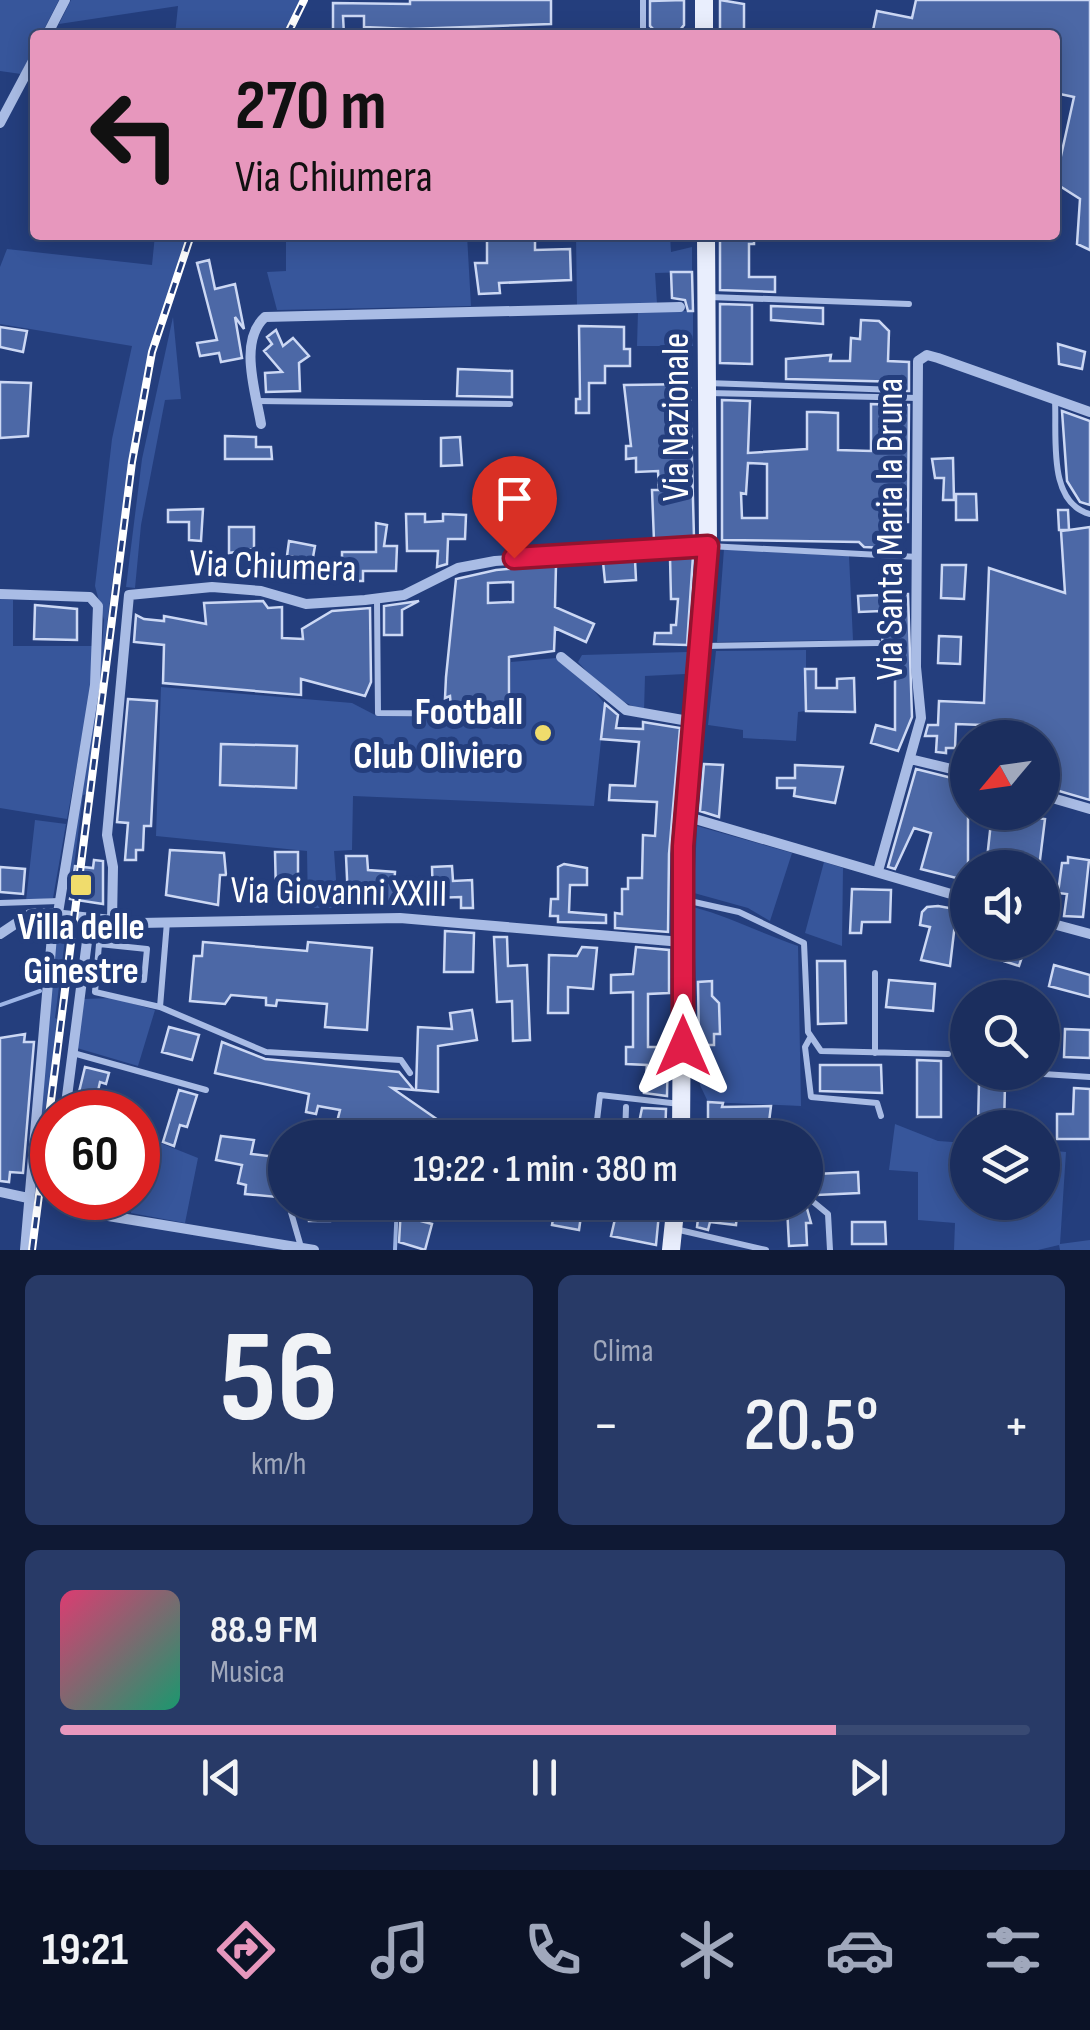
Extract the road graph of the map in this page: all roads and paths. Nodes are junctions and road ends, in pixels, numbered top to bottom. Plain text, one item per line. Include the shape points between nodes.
1 (65, 0) edge
2 (643, 0) edge
3 (704, 0) edge
4 (50, 30) edge
5 (646, 30) edge
6 (704, 30) edge
7 (30, 65) edge
8 (4, 108) edge
9 (0, 122) edge
10 (706, 240) edge
11 (702, 303) junction
12 (909, 304) dead end
13 (680, 307) dead end
14 (707, 388) junction
15 (896, 390) dead end
16 (918, 398) junction
17 (1054, 399) junction
18 (258, 401) junction
19 (510, 404) dead end
20 (1090, 412) edge
21 (261, 424) dead end
22 (1090, 514) edge
23 (708, 546) junction
24 (918, 557) junction
25 (0, 594) edge
26 (377, 598) junction
27 (878, 643) dead end
28 (702, 646) junction
29 (561, 657) dead end
30 (482, 714) dead end
31 (695, 722) junction
32 (910, 759) junction
33 (950, 769) edge
34 (1060, 800) edge
35 (1090, 809) edge
36 (686, 816) junction
37 (878, 872) junction
38 (950, 894) edge
39 (682, 900) junction
40 (0, 903) edge
41 (57, 909) junction
42 (90, 918) junction
43 (112, 921) junction
44 (167, 922) junction
45 (1060, 926) edge
46 (0, 934) edge
47 (1090, 934) edge
48 (682, 942) junction
49 (874, 974) dead end
50 (96, 975) junction
51 (160, 1007) junction
52 (810, 1038) junction
53 (73, 1053) junction
54 (875, 1053) junction
55 (948, 1054) dead end
56 (410, 1073) dead end
57 (1060, 1075) edge
58 (1090, 1077) edge
59 (69, 1090) edge
60 (206, 1090) dead end
61 (682, 1104) junction
62 (626, 1107) dead end
63 (881, 1116) dead end
64 (596, 1120) edge
65 (626, 1120) edge
66 (681, 1120) edge
67 (0, 1192) edge
68 (28, 1198) junction
69 (823, 1210) edge
70 (132, 1220) edge
71 (293, 1220) edge
72 (672, 1220) edge
73 (674, 1229) junction
74 (301, 1248) junction
75 (25, 1250) edge
76 (314, 1250) edge
77 (671, 1250) edge
78 (766, 1250) edge
79 (830, 1250) edge

1 - 4 street
2 - 5 lane
3 - 6 main road
7 - 8 street
8 - 9 street
10 - 11 main road, Via Nazionale
11 - 12 lane
11 - 14 main road, Via Nazionale
13 - 18 street via 272,315 257,324 251,350
14 - 15 lane
14 - 16 lane
14 - 23 main road, Via Nazionale
16 - 17 street, Via Santa Maria la Bruna via 918,361 927,355
16 - 24 street, Via Santa Maria la Bruna
17 - 20 street, Via Santa Maria la Bruna
17 - 22 lane via 1062,494
18 - 19 lane
18 - 21 street
23 - 24 lane
23 - 26 street, Via Chiumera via 494,561 458,568 404,596
23 - 28 main road, Via Nazionale
24 - 32 street, Via Santa Maria la Bruna via 922,718
25 - 41 street via 95,600 100,622
26 - 30 lane via 378,713
26 - 43 street, Via Chiumera via 306,604 212,587 129,595 107,835
27 - 28 lane
28 - 31 main road, Via Nazionale
29 - 31 street via 626,710
31 - 36 main road, Via Nazionale
32 - 33 street
32 - 37 street, Via Santa Maria la Bruna
34 - 35 street
36 - 37 street
36 - 39 main road, Via Nazionale
37 - 38 street
39 - 48 main road, Via Nazionale
39 - 52 lane via 739,912 804,943
40 - 41 lane
41 - 42 street, Via Giovanni XXIII
41 - 46 street, Via Giovanni XXIII via 30,914
41 - 68 street
42 - 43 street, Via Giovanni XXIII
42 - 53 street
43 - 44 street, Via Giovanni XXIII
44 - 48 street, Via Giovanni XXIII via 400,918
44 - 51 lane
45 - 47 street
48 - 61 main road, Via Nazionale
49 - 54 lane
50 - 50 lane via 99,944 146,948 144,980
50 - 51 lane via 95,992
51 - 56 lane via 266,1052 401,1060
52 - 54 lane via 826,1052
52 - 63 lane via 805,1047 811,1097 865,1099 876,1103
53 - 59 street
53 - 60 lane
54 - 55 lane
57 - 58 lane
61 - 64 lane via 600,1095
61 - 66 main road, Via Nazionale
62 - 65 lane
67 - 68 street
68 - 75 street
69 - 79 lane
70 - 74 street
71 - 74 lane
72 - 73 main road
73 - 77 main road
73 - 78 lane
74 - 76 street

